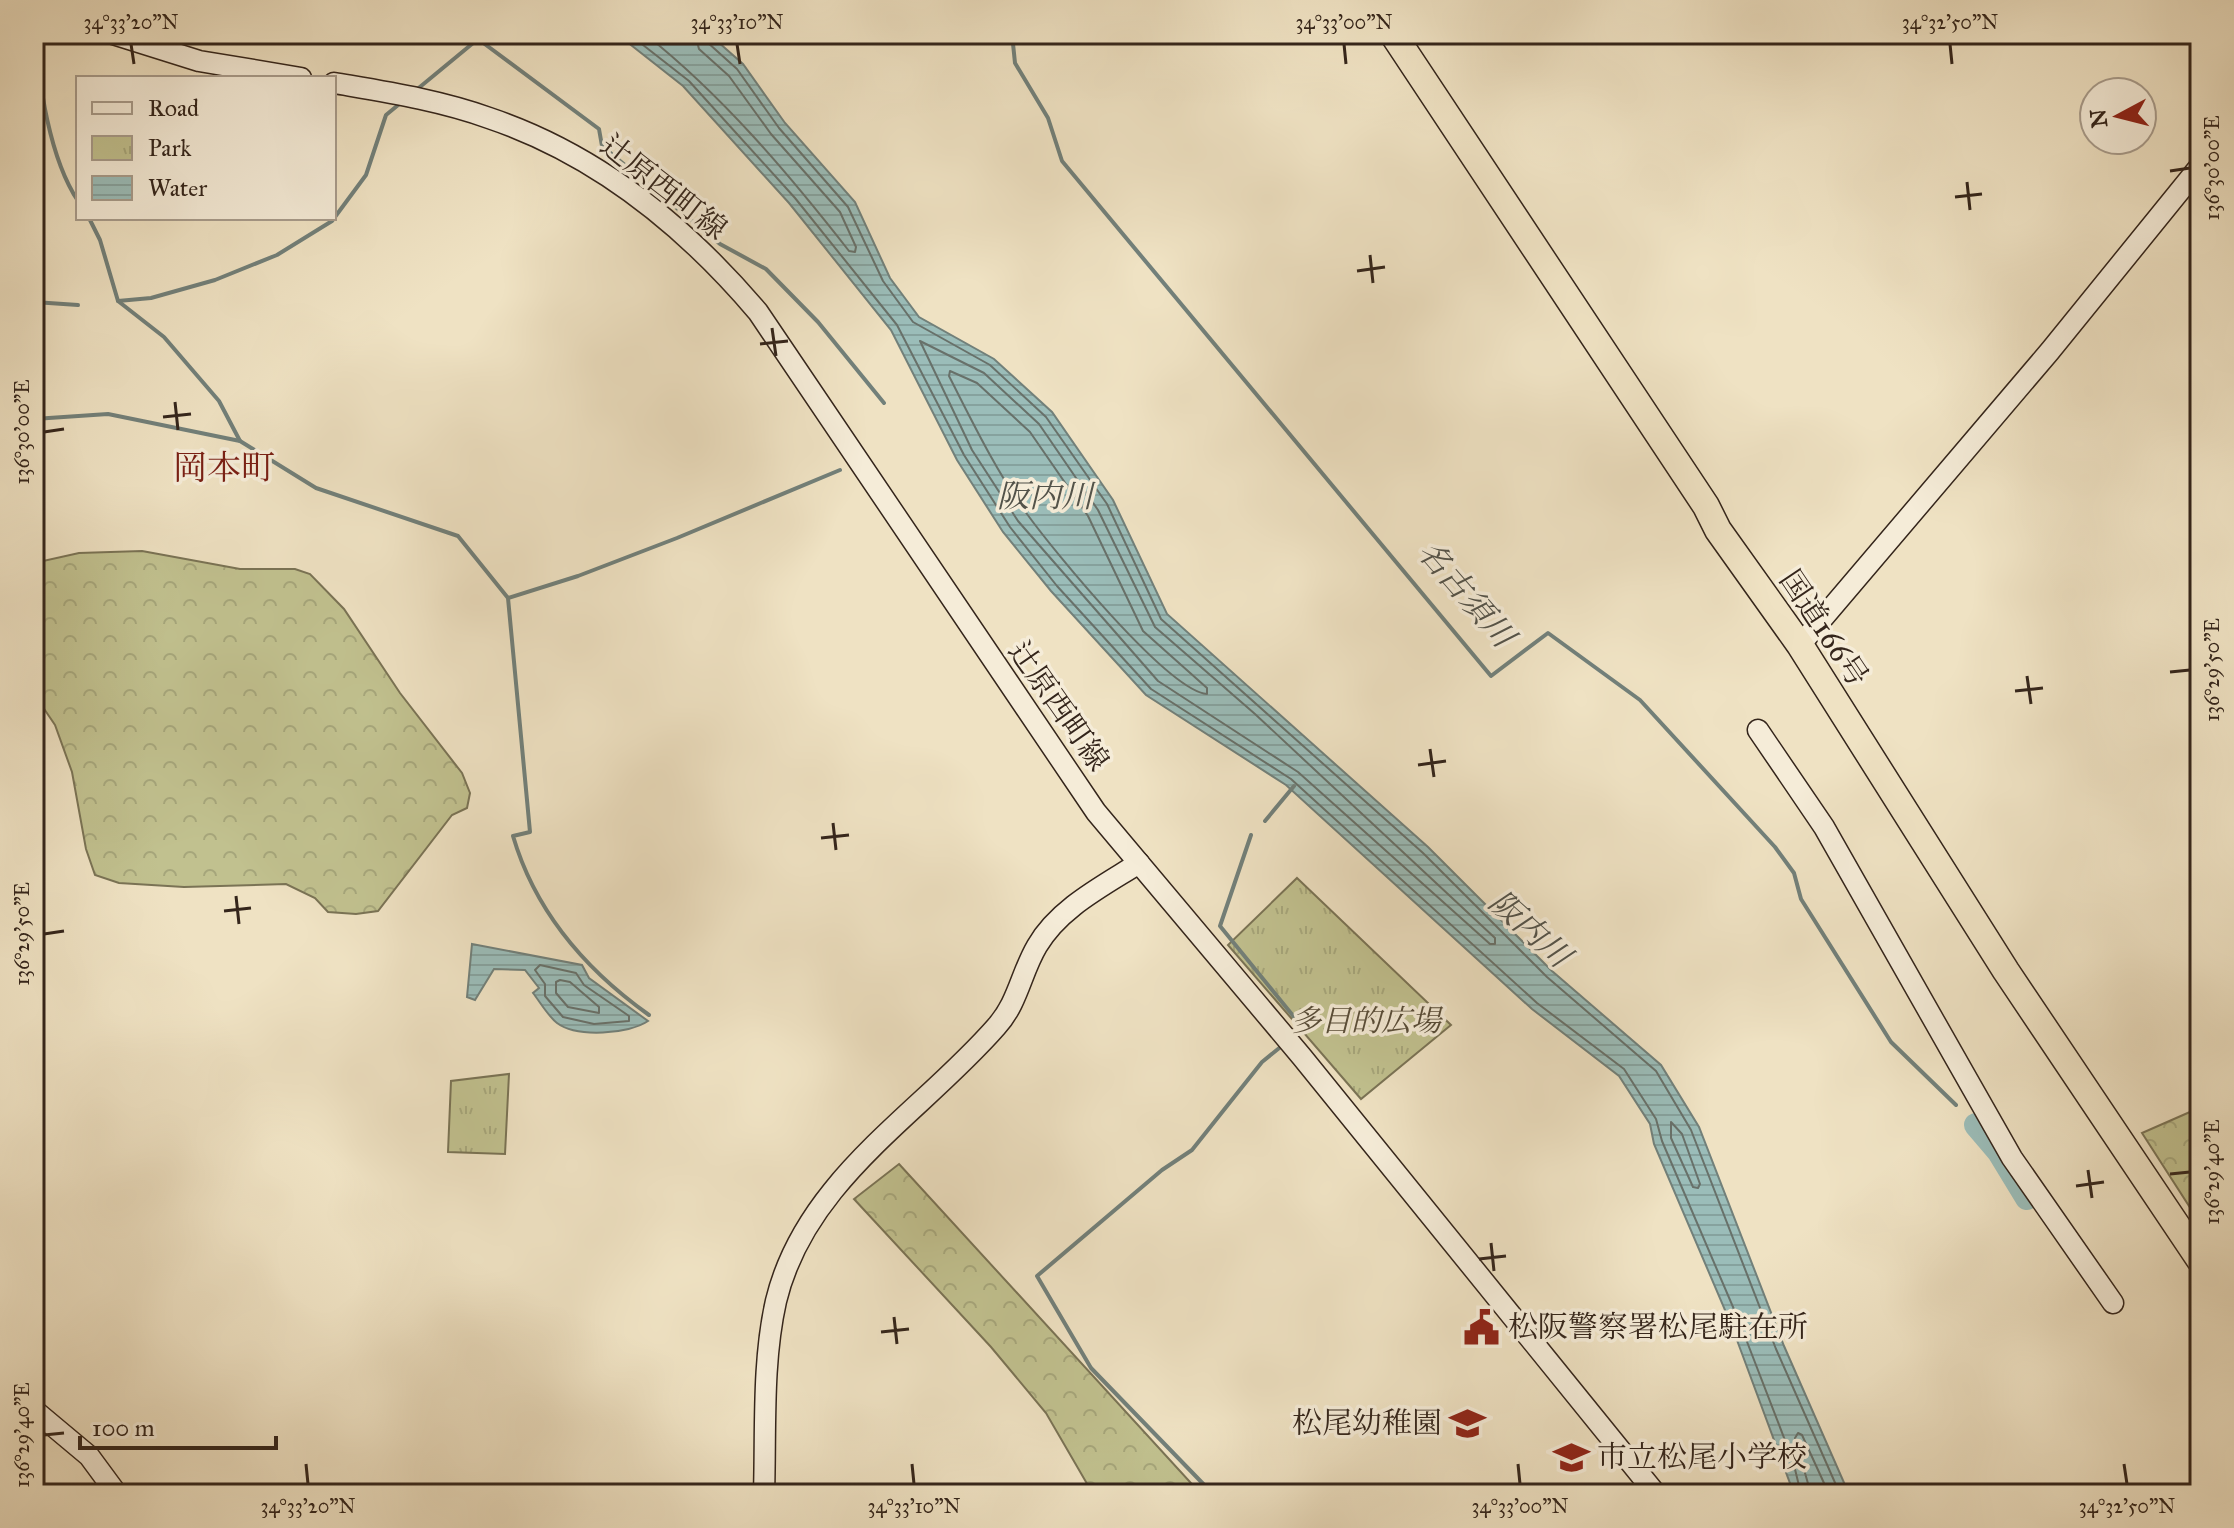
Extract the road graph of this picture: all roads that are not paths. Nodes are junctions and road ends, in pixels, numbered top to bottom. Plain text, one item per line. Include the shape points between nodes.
1 (113, 34) edge
2 (1393, 34) edge
3 (289, 76) edge
4 (336, 83) edge
5 (2200, 166) edge
6 (1800, 645) junction
7 (1758, 730) dead end
8 (1139, 863) junction
9 (2200, 1260) edge
10 (2113, 1303) dead end
11 (34, 1410) edge
12 (117, 1494) edge
13 (764, 1494) edge
14 (1656, 1494) edge

1 - 3 street via 199,61
2 - 6 highway, 国道166号 via 1718,530
4 - 8 street, 辻原西町線 via 489,118 583,161 653,209 723,271 758,312 1096,812
5 - 6 street
6 - 9 highway, 国道166号 via 2006,971
7 - 10 street via 1824,827 2012,1158
8 - 13 street via 1049,927 999,1024 840,1180 806,1226 783,1277 773,1322
8 - 14 street, 辻原西町線
11 - 12 street via 89,1456

